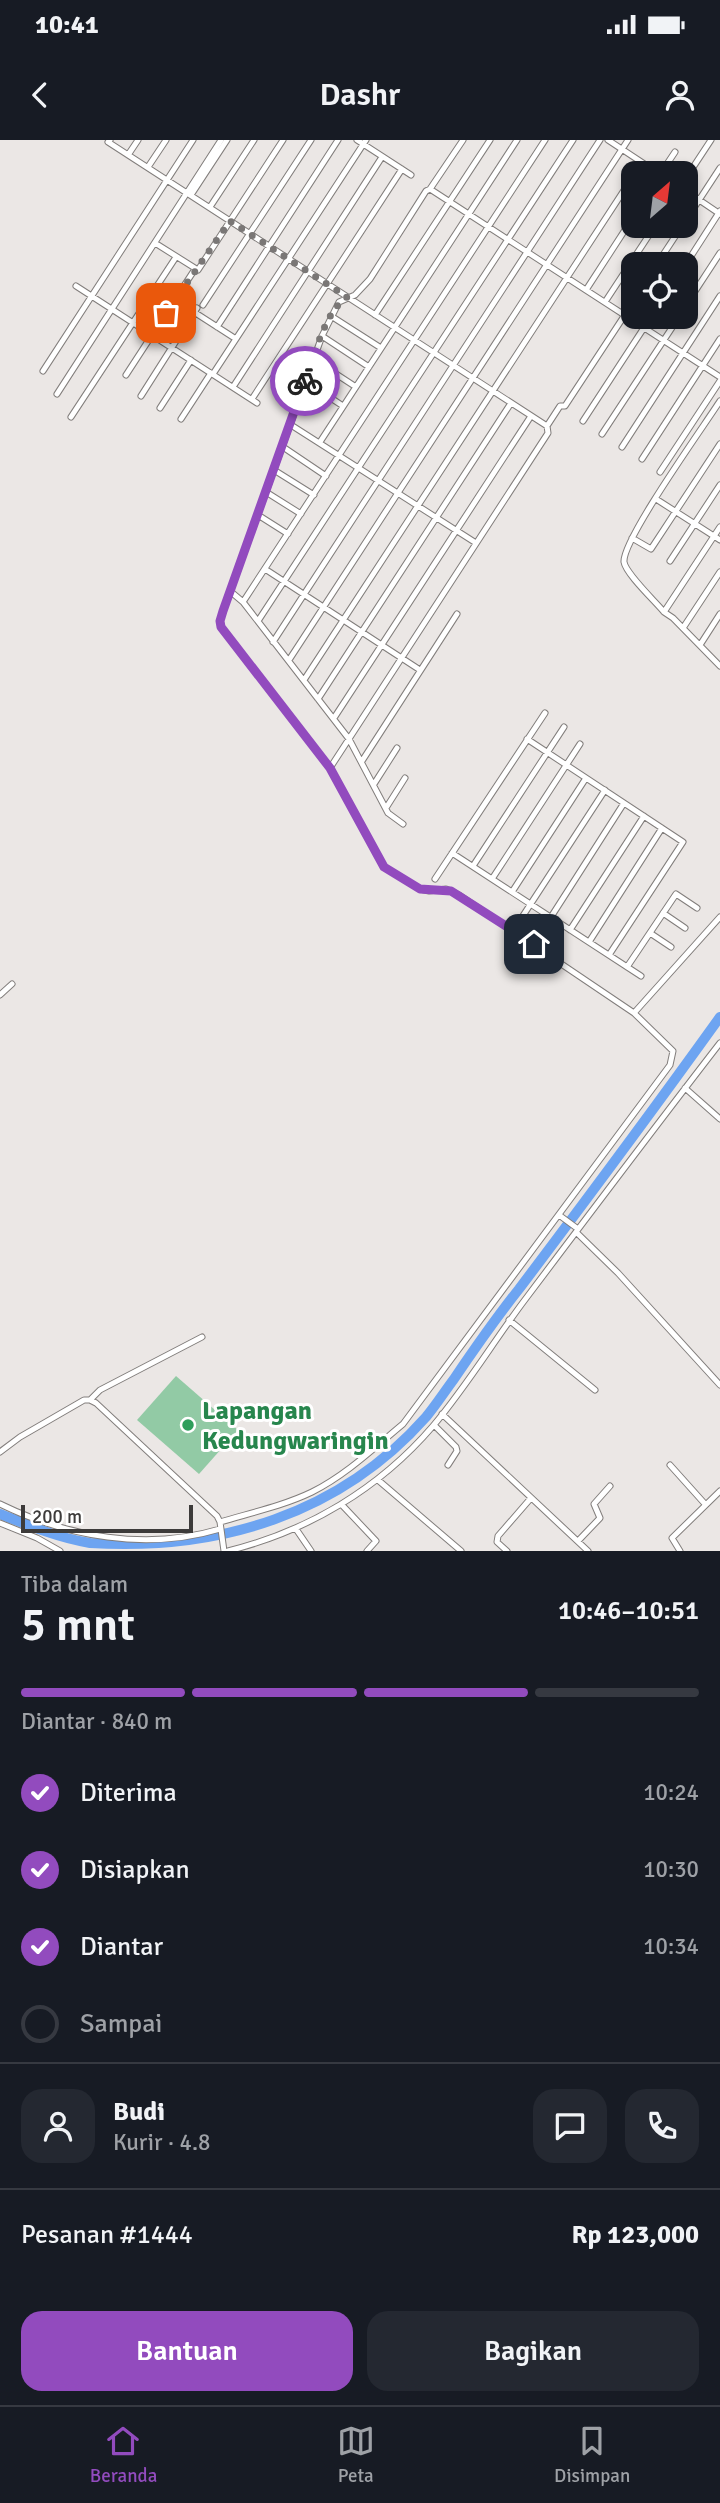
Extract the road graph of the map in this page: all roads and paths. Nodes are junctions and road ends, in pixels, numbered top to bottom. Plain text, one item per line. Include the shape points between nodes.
1 (110, 140) edge
2 (138, 140) edge
3 (166, 140) edge
4 (193, 140) edge
5 (221, 140) edge
6 (227, 140) edge
7 (254, 140) edge
8 (283, 140) edge
9 (311, 140) edge
10 (338, 140) edge
11 (463, 140) edge
12 (490, 140) edge
13 (517, 140) edge
14 (545, 140) edge
15 (573, 140) edge
16 (600, 140) edge
17 (608, 140) edge
18 (628, 140) edge
19 (711, 140) edge
20 (362, 141) edge
21 (622, 149) junction
22 (675, 152) dead end
23 (128, 155) junction
24 (383, 157) junction
25 (640, 161) edge
26 (669, 161) edge
27 (697, 161) edge
28 (148, 167) junction
29 (720, 168) edge
30 (402, 169) junction
31 (411, 175) dead end
32 (167, 180) junction
33 (430, 189) junction
34 (189, 194) junction
35 (621, 194) edge
36 (699, 200) joint
37 (450, 201) junction
38 (210, 207) junction
39 (469, 213) junction
40 (720, 213) edge
41 (230, 221) junction
42 (489, 226) junction
43 (250, 233) junction
44 (621, 236) edge
45 (647, 238) edge
46 (508, 239) junction
47 (155, 243) junction
48 (269, 246) junction
49 (527, 251) junction
50 (694, 252) edge
51 (720, 253) edge
52 (176, 257) junction
53 (288, 259) junction
54 (546, 264) junction
55 (195, 269) junction
56 (308, 272) junction
57 (566, 277) junction
58 (327, 284) junction
59 (76, 286) dead end
60 (698, 287) edge
61 (586, 290) junction
62 (92, 296) junction
63 (720, 296) edge
64 (347, 297) junction
65 (605, 302) junction
66 (204, 305) dead end
67 (112, 309) junction
68 (621, 312) edge
69 (375, 315) junction
70 (331, 316) junction
71 (621, 321) edge
72 (133, 322) junction
73 (217, 327) junction
74 (395, 327) junction
75 (643, 329) edge
76 (646, 329) edge
77 (671, 329) edge
78 (152, 335) junction
79 (322, 336) junction
80 (720, 339) edge
81 (236, 340) junction
82 (414, 340) junction
83 (663, 340) junction
84 (172, 348) junction
85 (381, 348) junction
86 (433, 353) junction
87 (683, 353) junction
88 (313, 359) junction
89 (191, 360) junction
90 (453, 366) junction
91 (702, 366) junction
92 (369, 367) junction
93 (43, 371) dead end
94 (212, 373) junction
95 (126, 375) dead end
96 (472, 378) junction
97 (720, 379) edge
98 (305, 381) junction
99 (233, 387) junction
100 (356, 387) junction
101 (492, 391) junction
102 (57, 394) dead end
103 (141, 396) dead end
104 (720, 401) edge
105 (511, 403) junction
106 (343, 406) junction
107 (160, 408) dead end
108 (531, 416) junction
109 (71, 417) dead end
110 (181, 419) dead end
111 (583, 421) dead end
112 (291, 425) junction
113 (547, 426) junction
114 (602, 434) dead end
115 (320, 442) junction
116 (720, 444) edge
117 (283, 447) junction
118 (622, 447) dead end
119 (340, 455) junction
120 (642, 459) dead end
121 (358, 468) junction
122 (274, 470) junction
123 (660, 472) dead end
124 (326, 476) junction
125 (378, 481) junction
126 (720, 485) edge
127 (267, 492) junction
128 (397, 493) junction
129 (314, 495) junction
130 (656, 499) junction
131 (417, 505) junction
132 (676, 512) junction
133 (301, 514) junction
134 (258, 515) junction
135 (437, 518) junction
136 (695, 524) junction
137 (720, 527) edge
138 (456, 531) junction
139 (288, 534) junction
140 (632, 538) junction
141 (717, 538) edge
142 (476, 543) junction
143 (670, 561) dead end
144 (265, 569) junction
145 (720, 572) edge
146 (284, 582) junction
147 (230, 591) junction
148 (304, 595) junction
149 (243, 602) junction
150 (323, 607) junction
151 (664, 612) junction
152 (457, 614) dead end
153 (720, 614) edge
154 (342, 620) junction
155 (258, 621) junction
156 (683, 628) junction
157 (362, 632) junction
158 (273, 642) junction
159 (382, 645) junction
160 (700, 645) junction
161 (401, 658) junction
162 (289, 660) junction
163 (719, 662) edge
164 (421, 670) junction
165 (304, 680) junction
166 (318, 699) junction
167 (545, 713) dead end
168 (334, 718) junction
169 (564, 727) dead end
170 (349, 739) junction
171 (527, 739) junction
172 (580, 744) dead end
173 (397, 748) dead end
174 (547, 752) junction
175 (362, 761) junction
176 (566, 765) junction
177 (330, 768) junction
178 (405, 778) dead end
179 (586, 778) junction
180 (374, 784) junction
181 (605, 790) junction
182 (624, 803) junction
183 (386, 808) junction
184 (644, 816) junction
185 (403, 824) dead end
186 (662, 828) junction
187 (452, 853) junction
188 (472, 866) junction
189 (435, 879) dead end
190 (492, 879) junction
191 (512, 892) junction
192 (531, 904) junction
193 (697, 908) dead end
194 (663, 913) junction
195 (551, 917) junction
196 (720, 917) edge
197 (685, 928) dead end
198 (570, 930) junction
199 (513, 931) junction
200 (650, 933) junction
201 (589, 942) junction
202 (671, 947) dead end
203 (609, 955) junction
204 (627, 967) junction
205 (641, 976) dead end
206 (12, 984) dead end
207 (0, 995) edge
208 (634, 1013) junction
209 (720, 1043) edge
210 (685, 1088) junction
211 (720, 1119) edge
212 (561, 1217) junction
213 (577, 1230) junction
214 (509, 1320) junction
215 (202, 1337) dead end
216 (720, 1385) edge
217 (595, 1390) dead end
218 (90, 1400) junction
219 (442, 1414) junction
220 (434, 1425) junction
221 (0, 1452) edge
222 (448, 1465) dead end
223 (670, 1465) dead end
224 (378, 1480) junction
225 (610, 1486) dead end
226 (720, 1491) edge
227 (531, 1498) junction
228 (0, 1504) edge
229 (342, 1504) junction
230 (705, 1504) junction
231 (0, 1524) edge
232 (220, 1529) junction
233 (296, 1529) junction
234 (578, 1541) junction
235 (225, 1550) edge
236 (60, 1551) edge
237 (311, 1551) edge
238 (367, 1551) edge
239 (461, 1551) edge
240 (507, 1551) edge
241 (588, 1551) edge
242 (680, 1551) edge

1 - 23 street
2 - 23 street
3 - 28 street
4 - 32 street
5 - 34 street
6 - 34 street
7 - 38 street
8 - 41 street
9 - 43 street
10 - 48 street
11 - 33 street
12 - 37 street
13 - 39 street
14 - 42 street
15 - 46 street
16 - 49 street
17 - 21 street
18 - 21 street
19 - 27 street
20 - 24 street
20 - 53 street
21 - 25 street
21 - 54 street
22 - 26 street
23 - 28 street
24 - 30 street
24 - 56 street
28 - 32 street
29 - 36 street
30 - 31 street
30 - 58 street
32 - 34 street
32 - 62 street
33 - 37 street
33 - 64 street via 362,289
34 - 38 street
34 - 47 street
35 - 57 street
36 - 40 street
37 - 39 street
37 - 69 street
38 - 41 street
39 - 42 street
39 - 74 street
40 - 50 street
41 - 43 street
41 - 55 street
42 - 46 street
42 - 82 street
43 - 48 street
43 - 66 street
44 - 61 street
45 - 65 street
46 - 49 street
46 - 86 street
47 - 52 street
47 - 67 street
48 - 53 street
48 - 73 street
49 - 54 street
49 - 90 street
51 - 60 street
52 - 55 street
52 - 72 street
53 - 56 street
53 - 81 street
54 - 57 street
54 - 96 street
55 - 78 street
56 - 58 street
56 - 99 street
57 - 61 street
57 - 101 street
58 - 64 street
58 - 99 street via 255,401
59 - 62 street
61 - 65 street
62 - 67 street
62 - 93 street
63 - 87 street
64 - 69 street
64 - 70 street
65 - 68 street
67 - 72 street
67 - 102 street
69 - 74 street
70 - 79 street
70 - 85 street
71 - 113 street
72 - 78 street
72 - 109 street
73 - 81 street
73 - 84 street via 196,310
74 - 82 street
74 - 85 street
75 - 111 street
76 - 83 street
77 - 83 street
78 - 84 street
78 - 95 street
79 - 88 street
79 - 92 street
80 - 91 street
81 - 94 street
82 - 86 street
82 - 119 street
83 - 87 street
83 - 114 street
84 - 89 street
84 - 103 street
85 - 92 street
86 - 90 street
86 - 121 street
87 - 91 street
87 - 118 street
88 - 98 street
88 - 100 street
89 - 94 street
89 - 107 street
90 - 96 street
90 - 125 street
91 - 97 street
91 - 120 street
92 - 100 street
94 - 99 street
94 - 110 street
96 - 101 street
96 - 128 street
97 - 123 street
98 - 106 street
98 - 112 street
100 - 106 street
101 - 105 street
101 - 131 street
104 - 130 street
105 - 108 street
105 - 135 street
106 - 115 street
108 - 113 street
108 - 138 street
112 - 115 street
112 - 117 street
113 - 142 street via 548,433
115 - 119 street
116 - 132 street
117 - 122 street
117 - 124 street
119 - 121 street
119 - 124 street
121 - 125 street
121 - 146 street
122 - 127 street
122 - 129 street
124 - 129 street
125 - 128 street
125 - 148 street
126 - 136 street
127 - 133 street
127 - 134 street
128 - 131 street
128 - 150 street
129 - 133 street
130 - 132 street
130 - 140 street
131 - 135 street
131 - 154 street
132 - 136 street
132 - 140 street via 651,549
133 - 139 street
134 - 139 street
134 - 147 street
135 - 138 street
135 - 157 street
136 - 141 street
136 - 143 street
137 - 141 street
138 - 142 street
138 - 159 street
139 - 144 street
140 - 151 street via 625,554 626,567
141 - 151 street
142 - 161 street
144 - 146 street
144 - 149 street
145 - 156 street
146 - 148 street
146 - 155 street
147 - 149 street
147 - 177 street via 221,627
148 - 150 street
148 - 158 street
149 - 155 street
150 - 154 street
150 - 162 street
151 - 156 street
152 - 164 street
153 - 160 street
154 - 157 street
154 - 165 street
155 - 158 street
156 - 160 street
157 - 159 street
157 - 166 street
158 - 162 street
159 - 161 street
159 - 168 street
160 - 163 street
161 - 164 street
161 - 170 street
162 - 165 street
164 - 175 street
165 - 166 street
166 - 168 street
167 - 171 street
168 - 170 street
169 - 174 street
170 - 175 street
170 - 177 street
171 - 174 street
171 - 187 street
172 - 176 street
173 - 180 street
174 - 176 street
174 - 188 street
175 - 180 street
176 - 179 street
176 - 190 street
177 - 199 street via 384,867 420,889 451,891
178 - 183 street
179 - 181 street
179 - 191 street
180 - 183 street
181 - 182 street
181 - 192 street
182 - 184 street
182 - 195 street
183 - 185 street
184 - 186 street
184 - 198 street
186 - 201 street
186 - 203 street via 683,842
187 - 188 street
187 - 189 street
188 - 190 street
190 - 191 street
191 - 192 street
192 - 195 street
192 - 199 street
193 - 194 street via 676,894
194 - 197 street
194 - 200 street
195 - 198 street
196 - 208 street
198 - 201 street
199 - 208 street
200 - 202 street
200 - 204 street
201 - 203 street
203 - 204 street
204 - 205 street
206 - 207 street
208 - 212 street via 668,1044 673,1057
209 - 210 street
210 - 211 street
210 - 213 street
212 - 213 street
212 - 232 street via 403,1424 359,1462 313,1491
213 - 214 street
213 - 216 street
214 - 217 street
214 - 219 street
215 - 218 street via 100,1390
218 - 221 street
218 - 232 street via 213,1513
219 - 220 street
219 - 227 street
220 - 222 street via 456,1447
220 - 224 street
223 - 230 street
224 - 229 street
224 - 239 street
225 - 234 street via 593,1506 600,1518
226 - 230 street
227 - 234 street
227 - 240 street via 498,1536 497,1542
228 - 232 street via 60,1529 104,1538 173,1539
229 - 233 street
229 - 238 street via 376,1541
230 - 242 street via 671,1538
231 - 236 street
232 - 235 street
233 - 235 street
233 - 237 street
234 - 241 street

